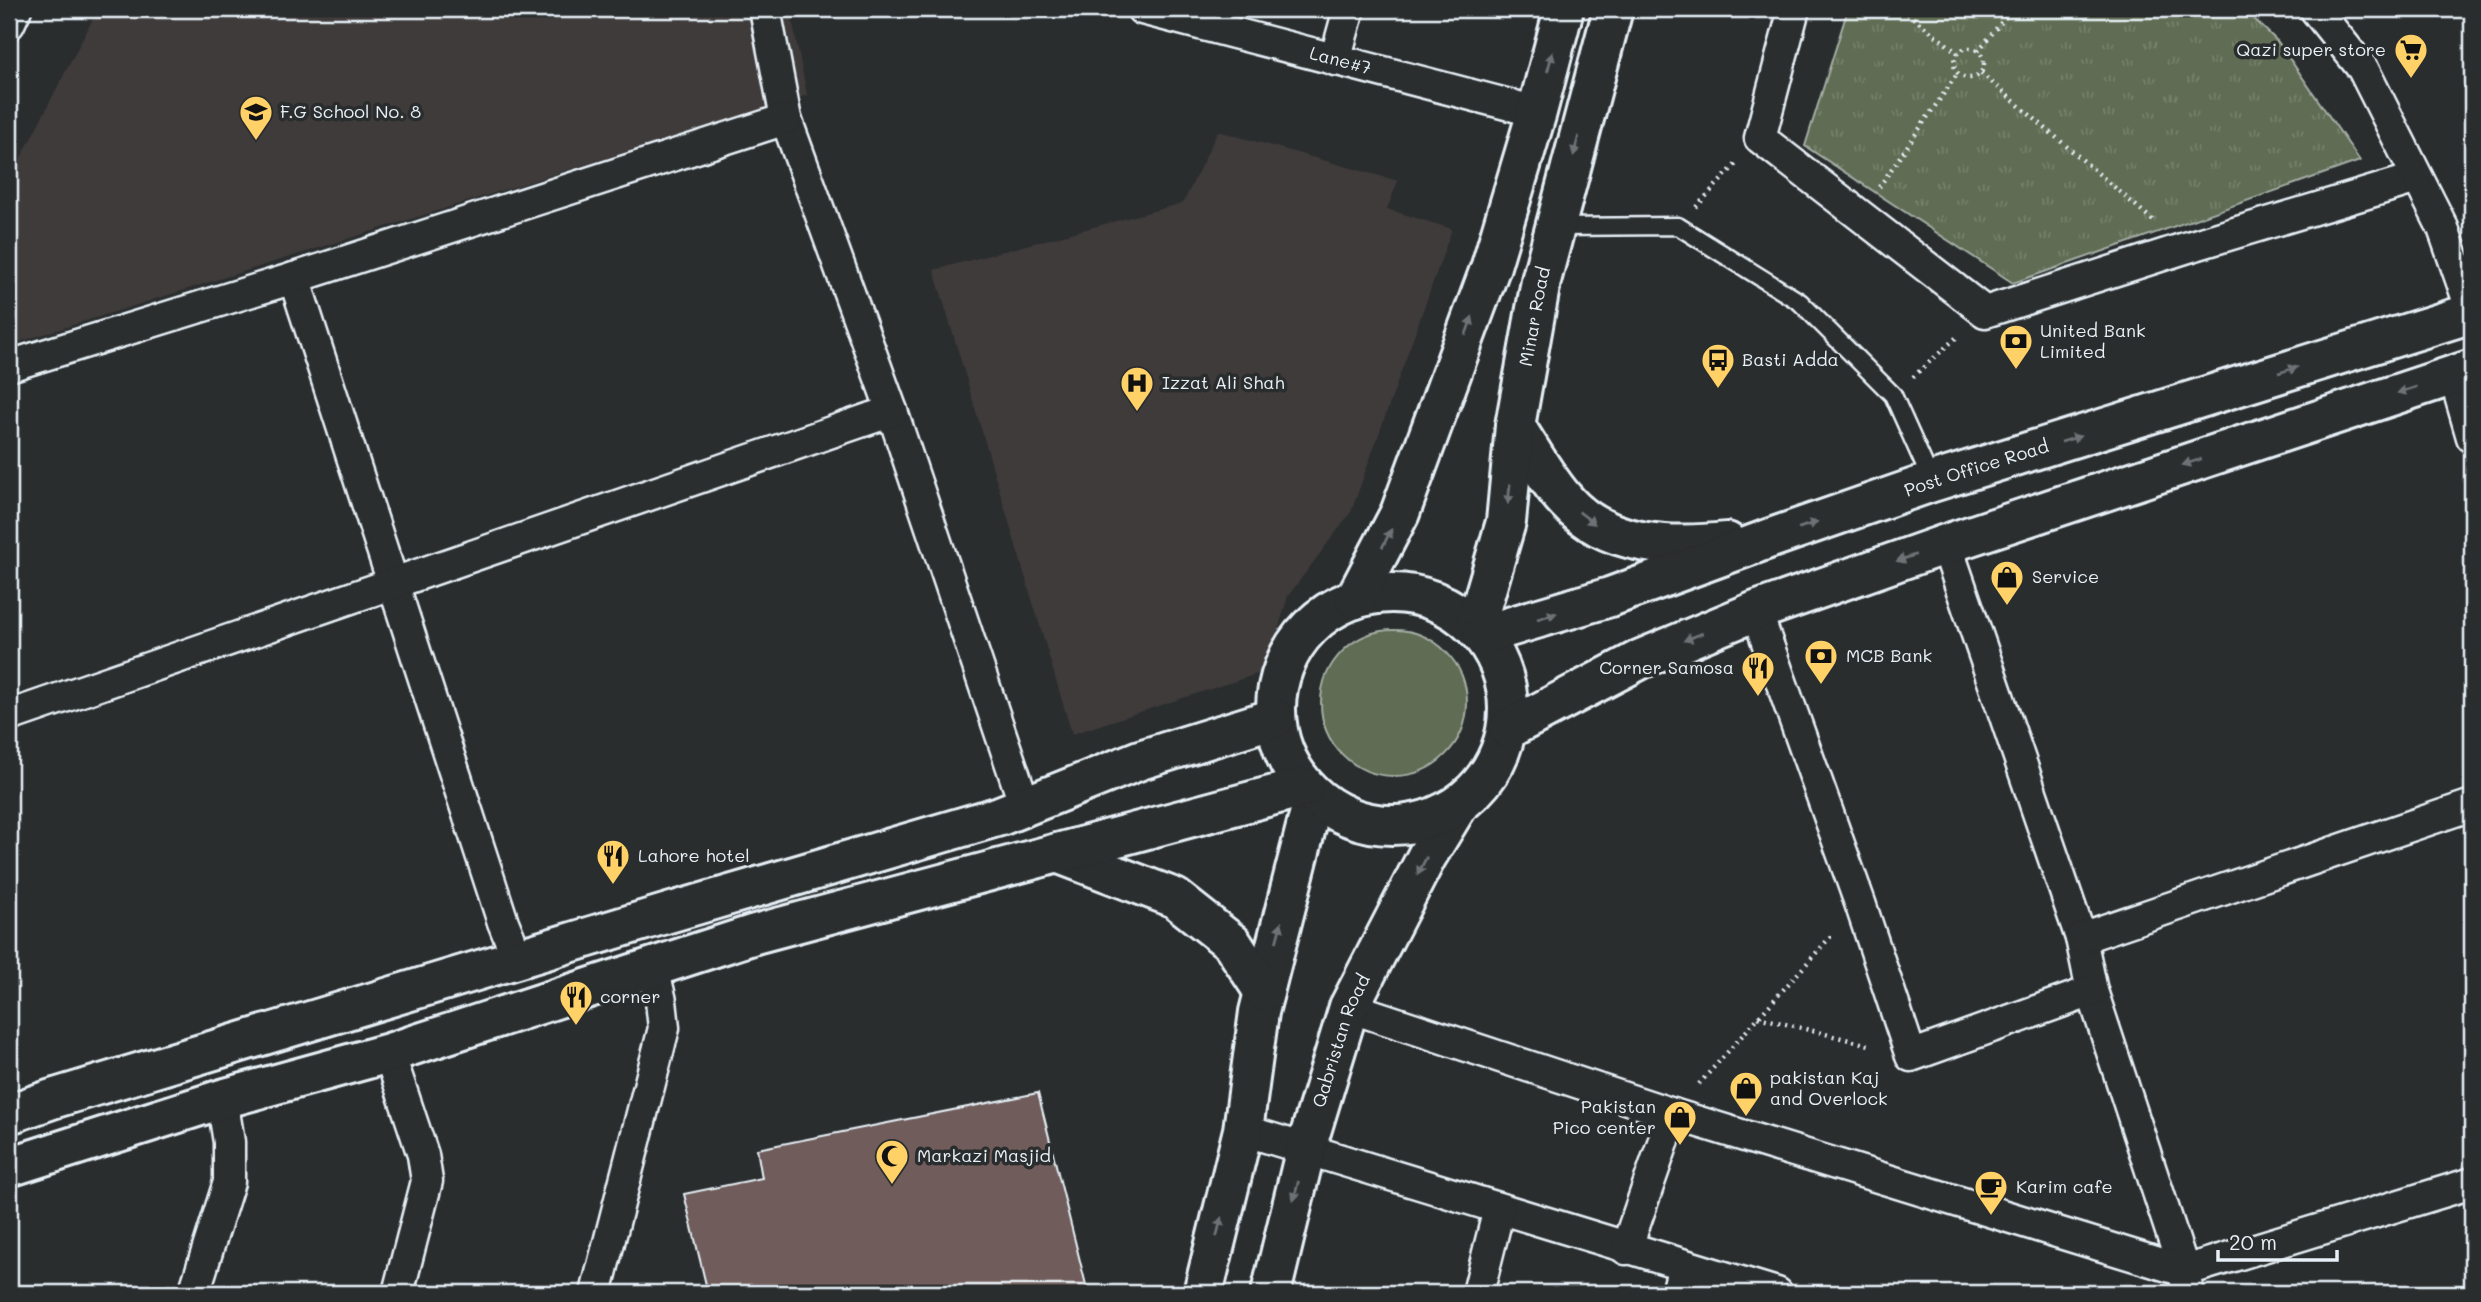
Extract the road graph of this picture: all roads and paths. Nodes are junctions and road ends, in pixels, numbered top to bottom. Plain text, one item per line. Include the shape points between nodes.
1 (16, 9) edge
2 (765, 9) edge
3 (1142, 9) edge
4 (1349, 9) edge
5 (1564, 9) edge
6 (1613, 9) edge
7 (1794, 9) edge
8 (1902, 9) edge
9 (2012, 9) edge
10 (2315, 9) edge
11 (9, 24) edge
12 (1978, 51) junction
13 (1958, 53) junction
14 (1335, 60) junction
15 (1958, 73) junction
16 (1981, 73) junction
17 (1537, 112) junction
18 (786, 120) junction
19 (1760, 138) junction
20 (2417, 178) junction
21 (1858, 216) junction
22 (1678, 226) junction
23 (1555, 227) junction
24 (2185, 248) junction
25 (1491, 266) junction
26 (294, 278) junction
27 (1541, 282) junction
28 (1985, 312) junction
29 (2472, 312) edge
30 (9, 366) edge
31 (2463, 372) edge
32 (1893, 396) junction
33 (892, 411) junction
34 (1516, 426) junction
35 (2472, 438) edge
36 (1932, 482) junction
37 (1771, 538) junction
38 (1946, 544) junction
39 (394, 584) junction
40 (1355, 599) junction
41 (1756, 611) junction
42 (1479, 631) junction
43 (9, 716) edge
44 (1275, 718) junction
45 (1508, 729) junction
46 (1309, 792) junction
47 (2472, 805) edge
48 (1026, 806) junction
49 (1457, 807) junction
50 (1057, 853) junction
51 (1860, 903) junction
52 (2081, 938) junction
53 (519, 959) junction
54 (653, 967) junction
55 (2092, 991) junction
56 (1264, 992) junction
57 (1349, 1007) junction
58 (1758, 1017) junction
59 (389, 1053) junction
60 (1911, 1056) junction
61 (222, 1099) junction
62 (9, 1114) edge
63 (1673, 1114) junction
64 (1243, 1130) junction
65 (1307, 1148) junction
66 (9, 1167) edge
67 (2472, 1183) edge
68 (1499, 1209) junction
69 (1626, 1249) junction
70 (1680, 1280) edge
71 (2186, 1282) edge
72 (194, 1293) edge
73 (398, 1293) edge
74 (596, 1293) edge
75 (1203, 1293) edge
76 (1271, 1293) edge
77 (1478, 1293) edge
78 (1777, 1293) edge

1 - 11 street
2 - 18 street
3 - 14 street, Lane#7
4 - 14 street
17 -> 5 main road
6 -> 23 main road, Minar Road
7 - 19 street
8 - 13 path
9 - 12 path
10 - 20 street via 2363,69
12 - 13 path
12 - 16 path via 1984,65
13 - 15 path via 1954,59
14 - 17 street, Lane#7
15 - 16 path via 1973,77
15 - 21 path
16 - 24 path
17 - 25 main road
18 - 26 street
18 - 33 street
19 - 21 street
19 - 22 path
20 - 24 street
20 - 29 street via 2443,228
21 - 28 street
22 - 23 lane
22 - 32 lane via 1800,302
23 - 27 main road, Minar Road
24 - 28 street
25 - 27 main road
40 -> 25 main road via 1400,513
26 - 30 street
26 - 39 street
27 - 34 main road, Minar Road
28 - 32 path
36 -> 29 main road, Post Office Road
31 - 35 street
31 -> 38 main road
32 - 36 lane
33 - 39 street
33 - 48 street
34 -> 37 main road via 1567,503 1600,528 1644,544 1700,545
34 -> 42 main road, Minar Road via 1506,522
37 -> 36 main road, Post Office Road
42 -> 37 main road, Post Office Road via 1610,597
38 -> 41 main road
38 - 52 street
39 - 43 street
39 - 53 street
40 - 42 main road via 1411,594 1437,602
40 - 44 main road via 1304,632 1277,687
41 -> 45 main road via 1641,659
41 - 51 street
42 - 45 main road via 1505,679
44 - 46 main road via 1282,749
44 - 48 main road via 1140,760
45 - 49 main road via 1490,774
46 - 49 main road via 1358,821 1409,825
46 - 50 main road
56 -> 46 main road
47 - 52 street
48 - 53 main road
49 -> 57 main road, Qabristan Road
50 - 54 main road via 755,934
50 - 56 main road via 1174,898 1232,943
51 - 58 path
51 - 60 street
52 - 55 street
53 - 62 main road
54 - 59 main road
54 - 74 street via 664,1028
55 - 60 street
55 - 71 street
56 - 64 main road
57 - 63 street
57 - 65 main road, Qabristan Road
58 - 60 path
58 - 63 path
59 - 61 main road
59 - 73 street via 423,1155 427,1181
61 - 66 main road
61 - 72 street via 229,1182
63 - 69 street
63 - 71 street
64 - 65 street
75 -> 64 main road
65 - 68 street
65 -> 76 main road, Qabristan Road
67 - 71 street
68 - 69 street
68 - 77 street
69 - 70 street
70 - 78 street

